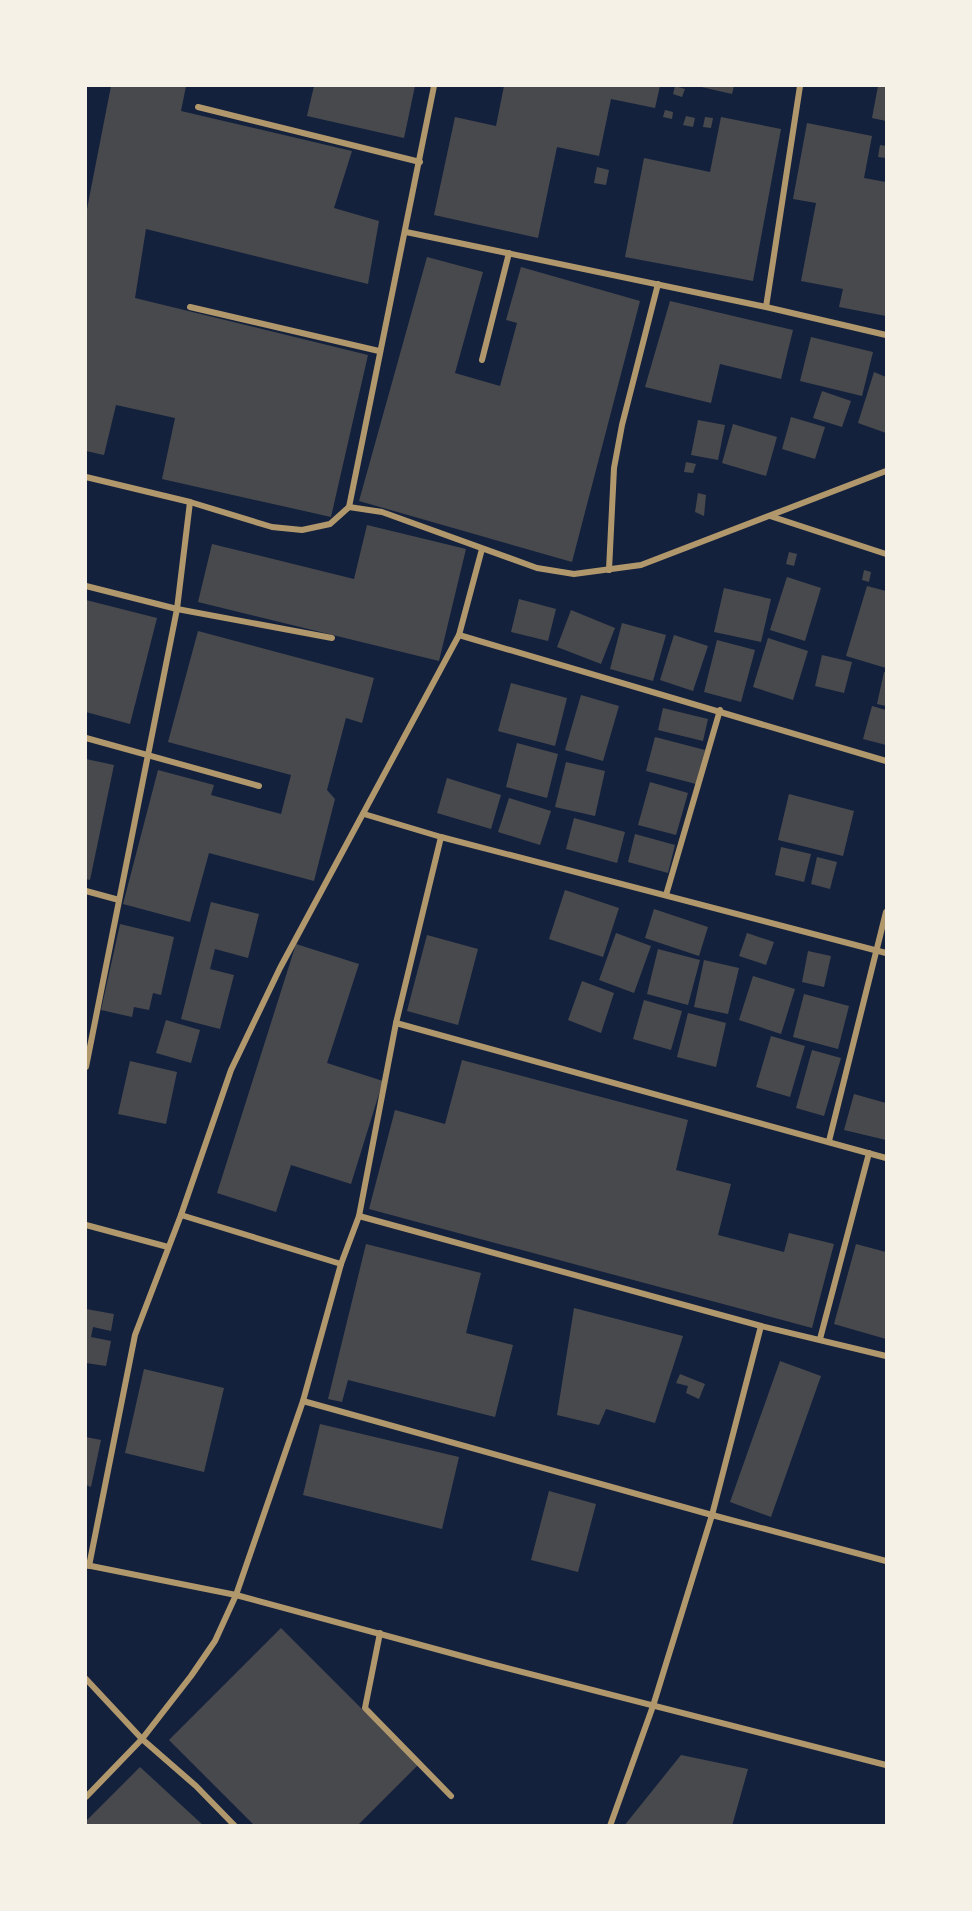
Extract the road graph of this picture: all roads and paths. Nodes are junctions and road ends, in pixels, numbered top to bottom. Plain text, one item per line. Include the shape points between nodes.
1 (434, 86) edge
2 (800, 86) edge
3 (198, 107) dead end
4 (420, 162) junction
5 (406, 232) junction
6 (509, 253) junction
7 (658, 284) junction
8 (190, 307) dead end
9 (766, 307) junction
10 (886, 335) edge
11 (379, 351) junction
12 (482, 360) dead end
13 (886, 471) edge
14 (86, 477) edge
15 (190, 502) junction
16 (349, 507) junction
17 (770, 516) junction
18 (482, 549) junction
19 (886, 554) edge
20 (609, 570) junction
21 (86, 586) edge
22 (177, 609) junction
23 (459, 635) junction
24 (332, 638) dead end
25 (720, 710) junction
26 (86, 738) edge
27 (148, 756) junction
28 (886, 761) edge
29 (259, 786) dead end
30 (364, 814) junction
31 (441, 837) junction
32 (86, 891) edge
33 (666, 895) junction
34 (119, 900) junction
35 (886, 912) edge
36 (875, 950) junction
37 (886, 953) edge
38 (396, 1023) junction
39 (86, 1067) edge
40 (829, 1141) junction
41 (869, 1153) junction
42 (886, 1158) edge
43 (181, 1215) junction
44 (359, 1216) junction
45 (86, 1225) edge
46 (168, 1247) junction
47 (341, 1264) junction
48 (761, 1326) junction
49 (820, 1339) junction
50 (886, 1356) edge
51 (303, 1401) junction
52 (712, 1515) junction
53 (886, 1561) edge
54 (87, 1565) edge
55 (236, 1596) junction
56 (380, 1633) junction
57 (86, 1679) edge
58 (653, 1706) junction
59 (142, 1739) junction
60 (886, 1765) edge
61 (451, 1796) dead end
62 (86, 1797) edge
63 (235, 1826) edge
64 (610, 1826) edge

1 - 4 street
2 - 9 street
3 - 4 street
4 - 5 street
5 - 6 street
5 - 11 street
6 - 7 street
6 - 12 street
7 - 9 street
7 - 20 street via 614,468
8 - 11 street
9 - 10 street
11 - 16 street
13 - 17 street
14 - 15 street
15 - 16 street via 272,527 302,530 330,524
15 - 22 street
16 - 18 street via 381,512
17 - 19 street
17 - 20 street via 641,565
18 - 20 street via 555,571 574,574
18 - 23 street
21 - 22 street
22 - 24 street
22 - 27 street
23 - 25 street
23 - 30 street
25 - 28 street
25 - 33 street
26 - 27 street
27 - 29 street
27 - 34 street
30 - 31 street
30 - 43 street via 280,968 231,1070
31 - 33 street
31 - 38 street
32 - 34 street
33 - 36 street
34 - 39 street
35 - 36 street
36 - 37 street
36 - 40 street
38 - 40 street
38 - 44 street
40 - 41 street
41 - 42 street
41 - 49 street
43 - 46 street
43 - 47 street
44 - 47 street
44 - 48 street
45 - 46 street
46 - 54 street via 135,1335
47 - 51 street
48 - 49 street
48 - 52 street
49 - 50 street
51 - 52 street
51 - 55 street
52 - 53 street
52 - 58 street
54 - 55 street
55 - 56 street
55 - 59 street via 214,1641
56 - 58 street
56 - 61 street via 365,1708
57 - 59 street
58 - 60 street
58 - 64 street
59 - 62 street
59 - 63 street

